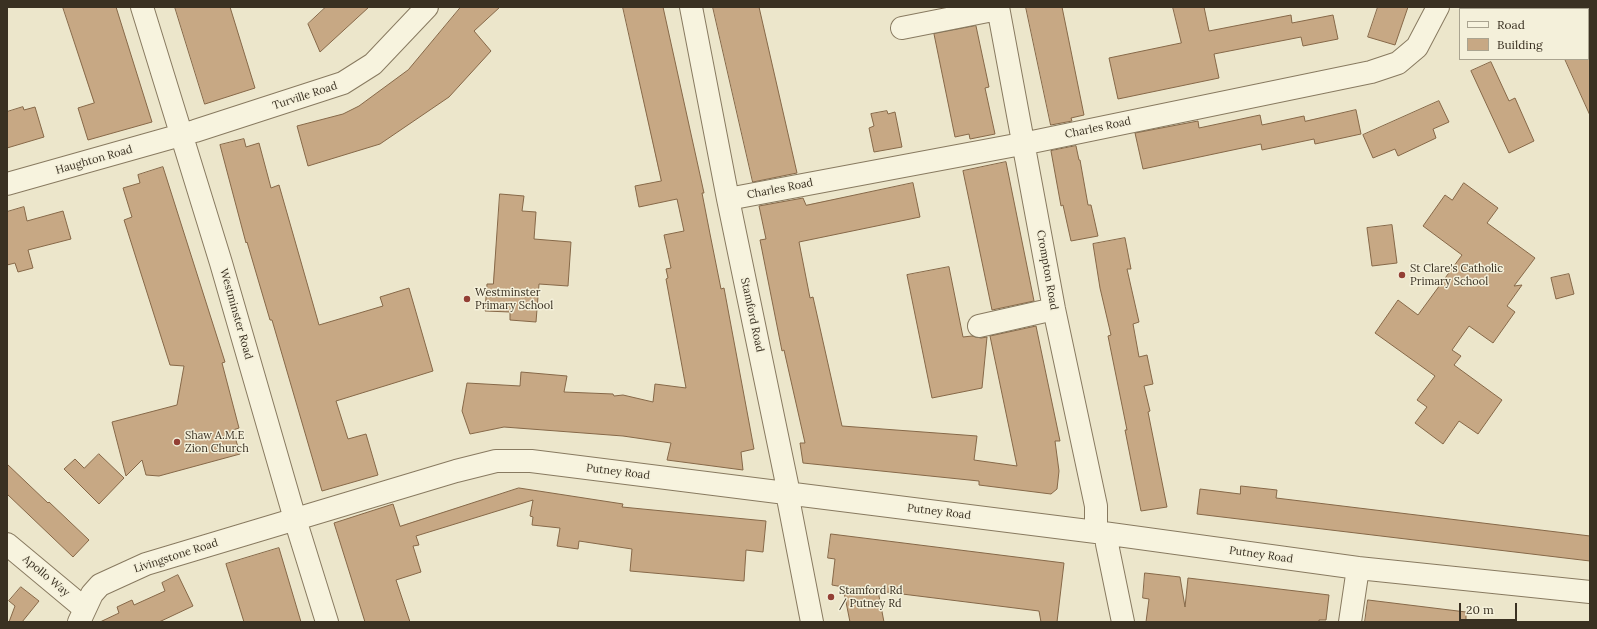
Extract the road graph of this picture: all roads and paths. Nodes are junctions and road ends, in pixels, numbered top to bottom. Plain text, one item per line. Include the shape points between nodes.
1 (142, 7) edge
2 (426, 7) edge
3 (691, 7) edge
4 (1438, 7) edge
5 (998, 8) edge
6 (902, 28) dead end
7 (182, 134) junction
8 (1024, 144) junction
9 (7, 184) edge
10 (728, 199) junction
11 (1054, 309) junction
12 (979, 326) dead end
13 (787, 493) junction
14 (295, 519) junction
15 (1101, 533) junction
16 (7, 544) edge
17 (1358, 568) junction
18 (1590, 592) edge
19 (82, 615) edge
20 (327, 622) edge
21 (812, 622) edge
22 (1123, 622) edge
23 (1350, 622) edge

1 - 7 street, Westminster Road
2 - 7 street, Turville Road via 373,64 343,83
3 - 10 street, Stamford Road
4 - 8 street, Charles Road via 1417,47 1398,63 1371,72
5 - 6 street
5 - 8 street, Crompton Road
7 - 9 street, Haughton Road
7 - 14 street, Westminster Road
8 - 10 street, Charles Road
8 - 11 street, Crompton Road
10 - 13 street, Stamford Road
11 - 12 street
11 - 15 street, Crompton Road
13 - 14 street, Putney Road via 532,461 496,461
13 - 15 street, Putney Road
13 - 21 street, Stamford Road
14 - 19 street, Livingstone Road via 146,564 100,585 92,594
14 - 20 street, Westminster Road
15 - 17 street, Putney Road
15 - 22 street, Crompton Road via 1107,544
16 - 19 street, Apollo Way
17 - 18 street, Putney Road
17 - 23 street

